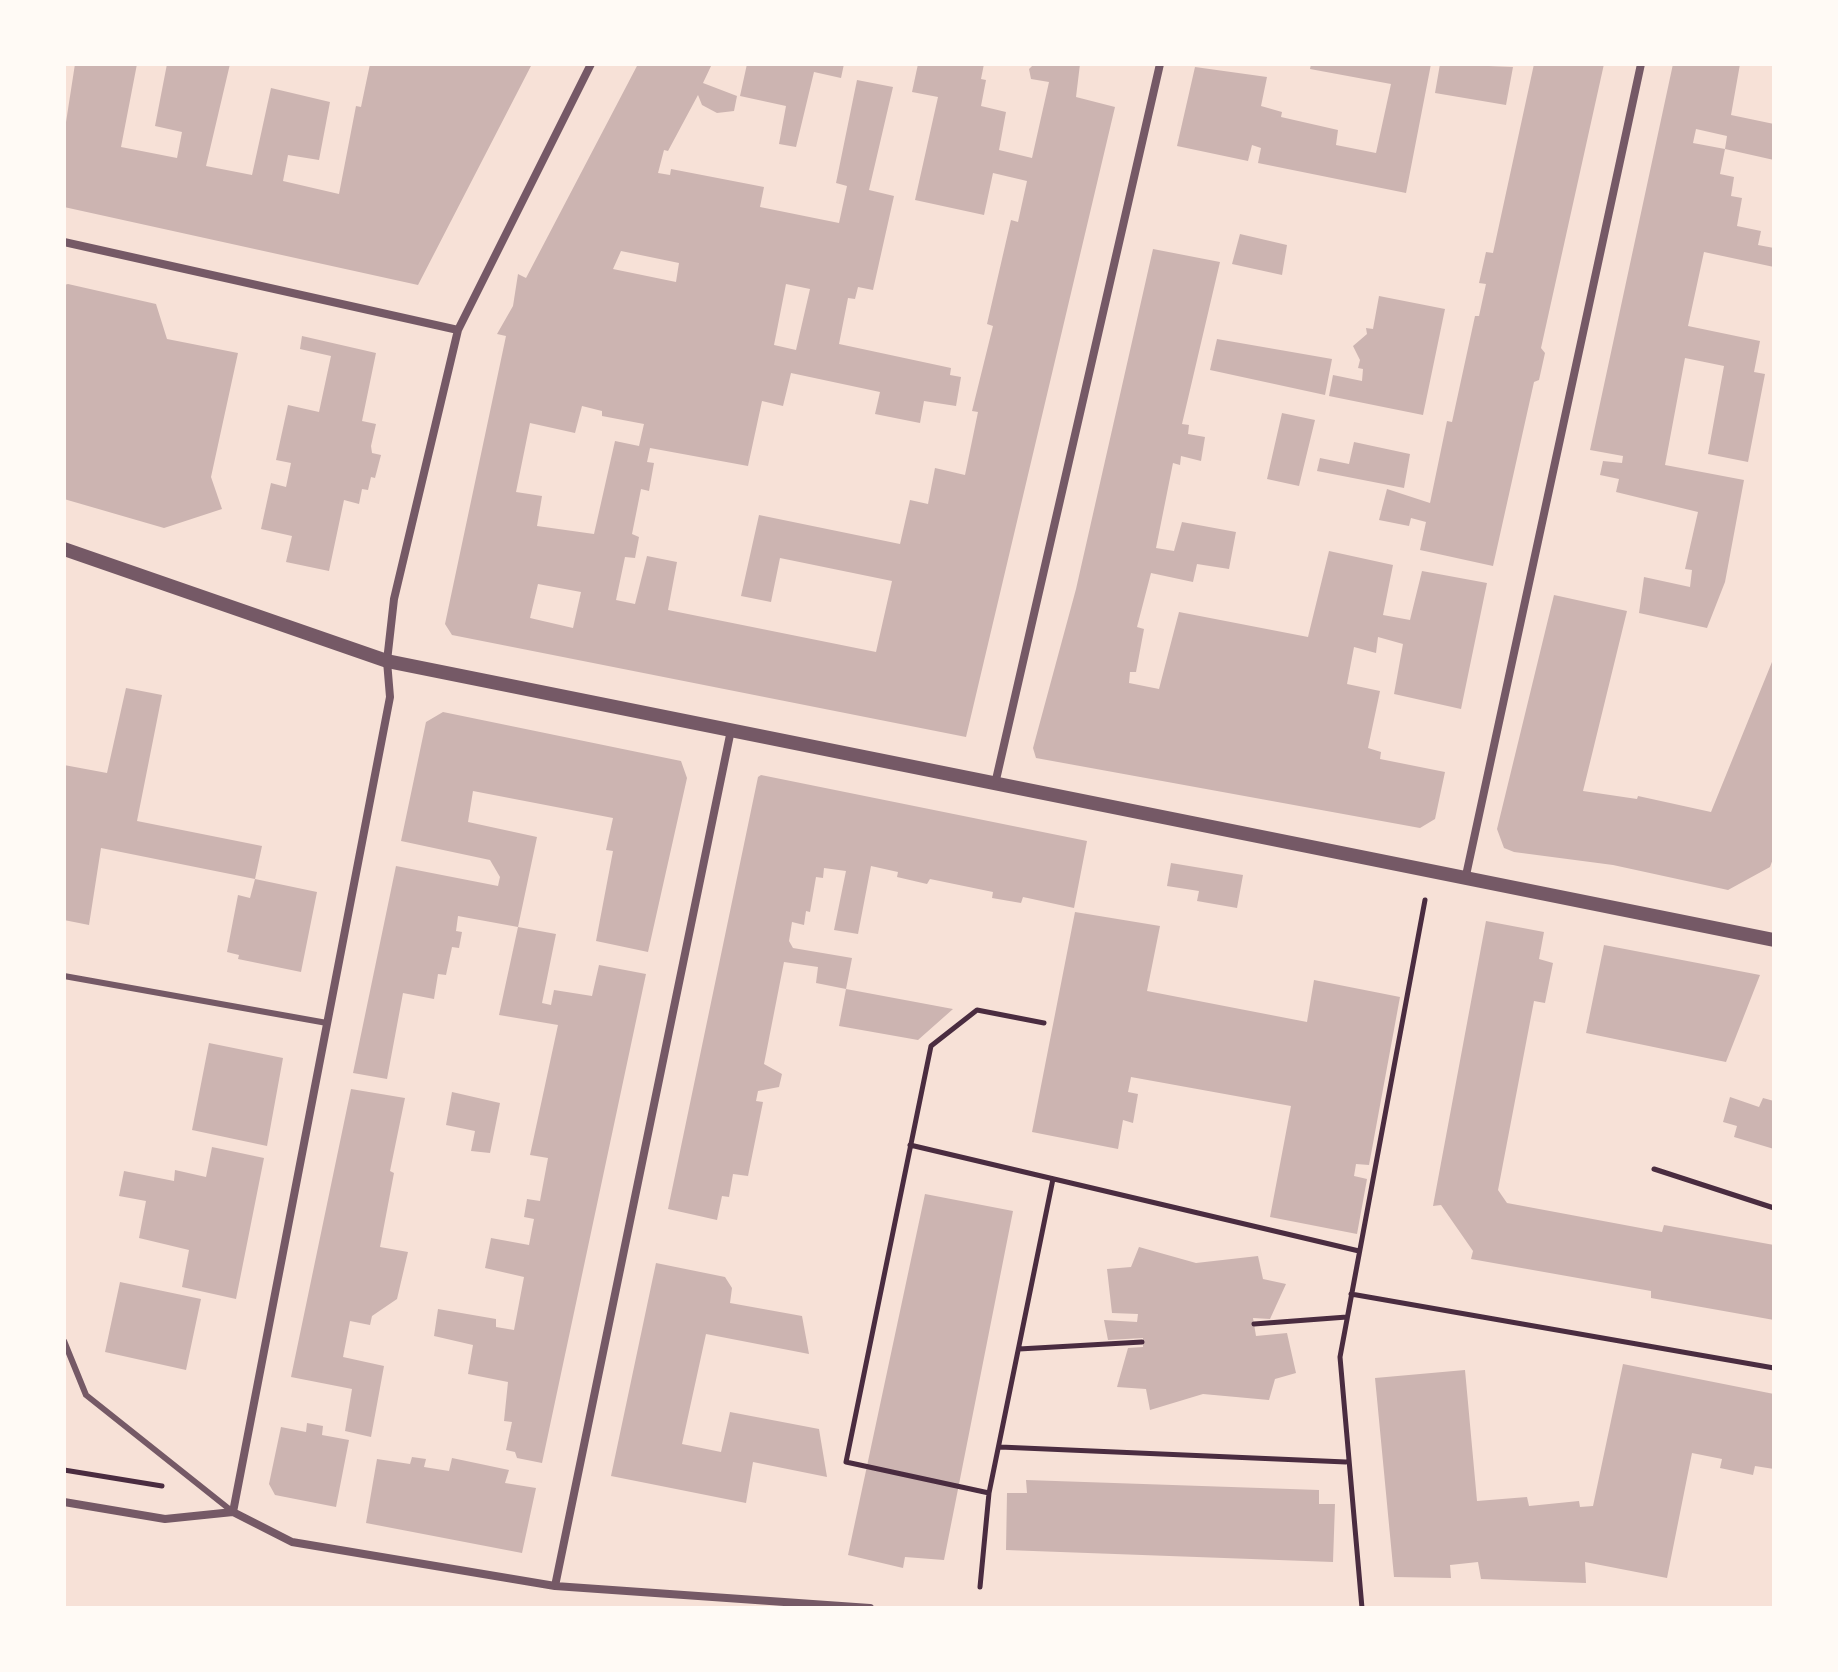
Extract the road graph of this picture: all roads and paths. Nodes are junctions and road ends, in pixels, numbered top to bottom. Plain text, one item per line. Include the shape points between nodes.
1 (591, 64) edge
2 (1160, 64) edge
3 (1641, 64) edge
4 (64, 242) edge
5 (458, 330) junction
6 (64, 549) edge
7 (387, 661) junction
8 (731, 730) junction
9 (995, 785) junction
10 (1465, 880) junction
11 (1425, 900) dead end
12 (1774, 940) edge
13 (64, 976) edge
14 (327, 1023) junction
15 (1044, 1023) dead end
16 (910, 1145) junction
17 (1654, 1169) dead end
18 (1053, 1179) junction
19 (1774, 1208) edge
20 (1359, 1251) junction
21 (1351, 1294) junction
22 (1347, 1317) junction
23 (1254, 1324) dead end
24 (64, 1341) edge
25 (1142, 1342) dead end
26 (1019, 1349) junction
27 (1774, 1368) edge
28 (1000, 1447) junction
29 (1347, 1462) junction
30 (64, 1470) edge
31 (173, 1489) dead end
32 (989, 1493) junction
33 (64, 1502) edge
34 (233, 1512) junction
35 (555, 1586) junction
36 (980, 1587) dead end
37 (870, 1608) edge
38 (1362, 1608) edge

1 - 5 street
2 - 9 street
3 - 10 street
4 - 5 street
5 - 7 street via 394,599
6 - 7 street
7 - 8 street
7 - 14 street via 390,697
8 - 9 street
8 - 35 street
9 - 10 street
10 - 12 street
11 - 20 path
13 - 14 lane
14 - 34 street
15 - 16 path via 977,1010 931,1046
16 - 18 path
16 - 32 path via 846,1462
17 - 19 path
18 - 20 path
18 - 26 path
20 - 21 path
21 - 22 path
21 - 27 path
22 - 23 path
22 - 29 path via 1340,1357
24 - 34 lane via 86,1395
25 - 26 path
26 - 28 path
28 - 29 path
28 - 32 path
29 - 38 path
30 - 31 path
32 - 36 path
33 - 34 street via 165,1519
34 - 35 street via 292,1542
35 - 37 street

